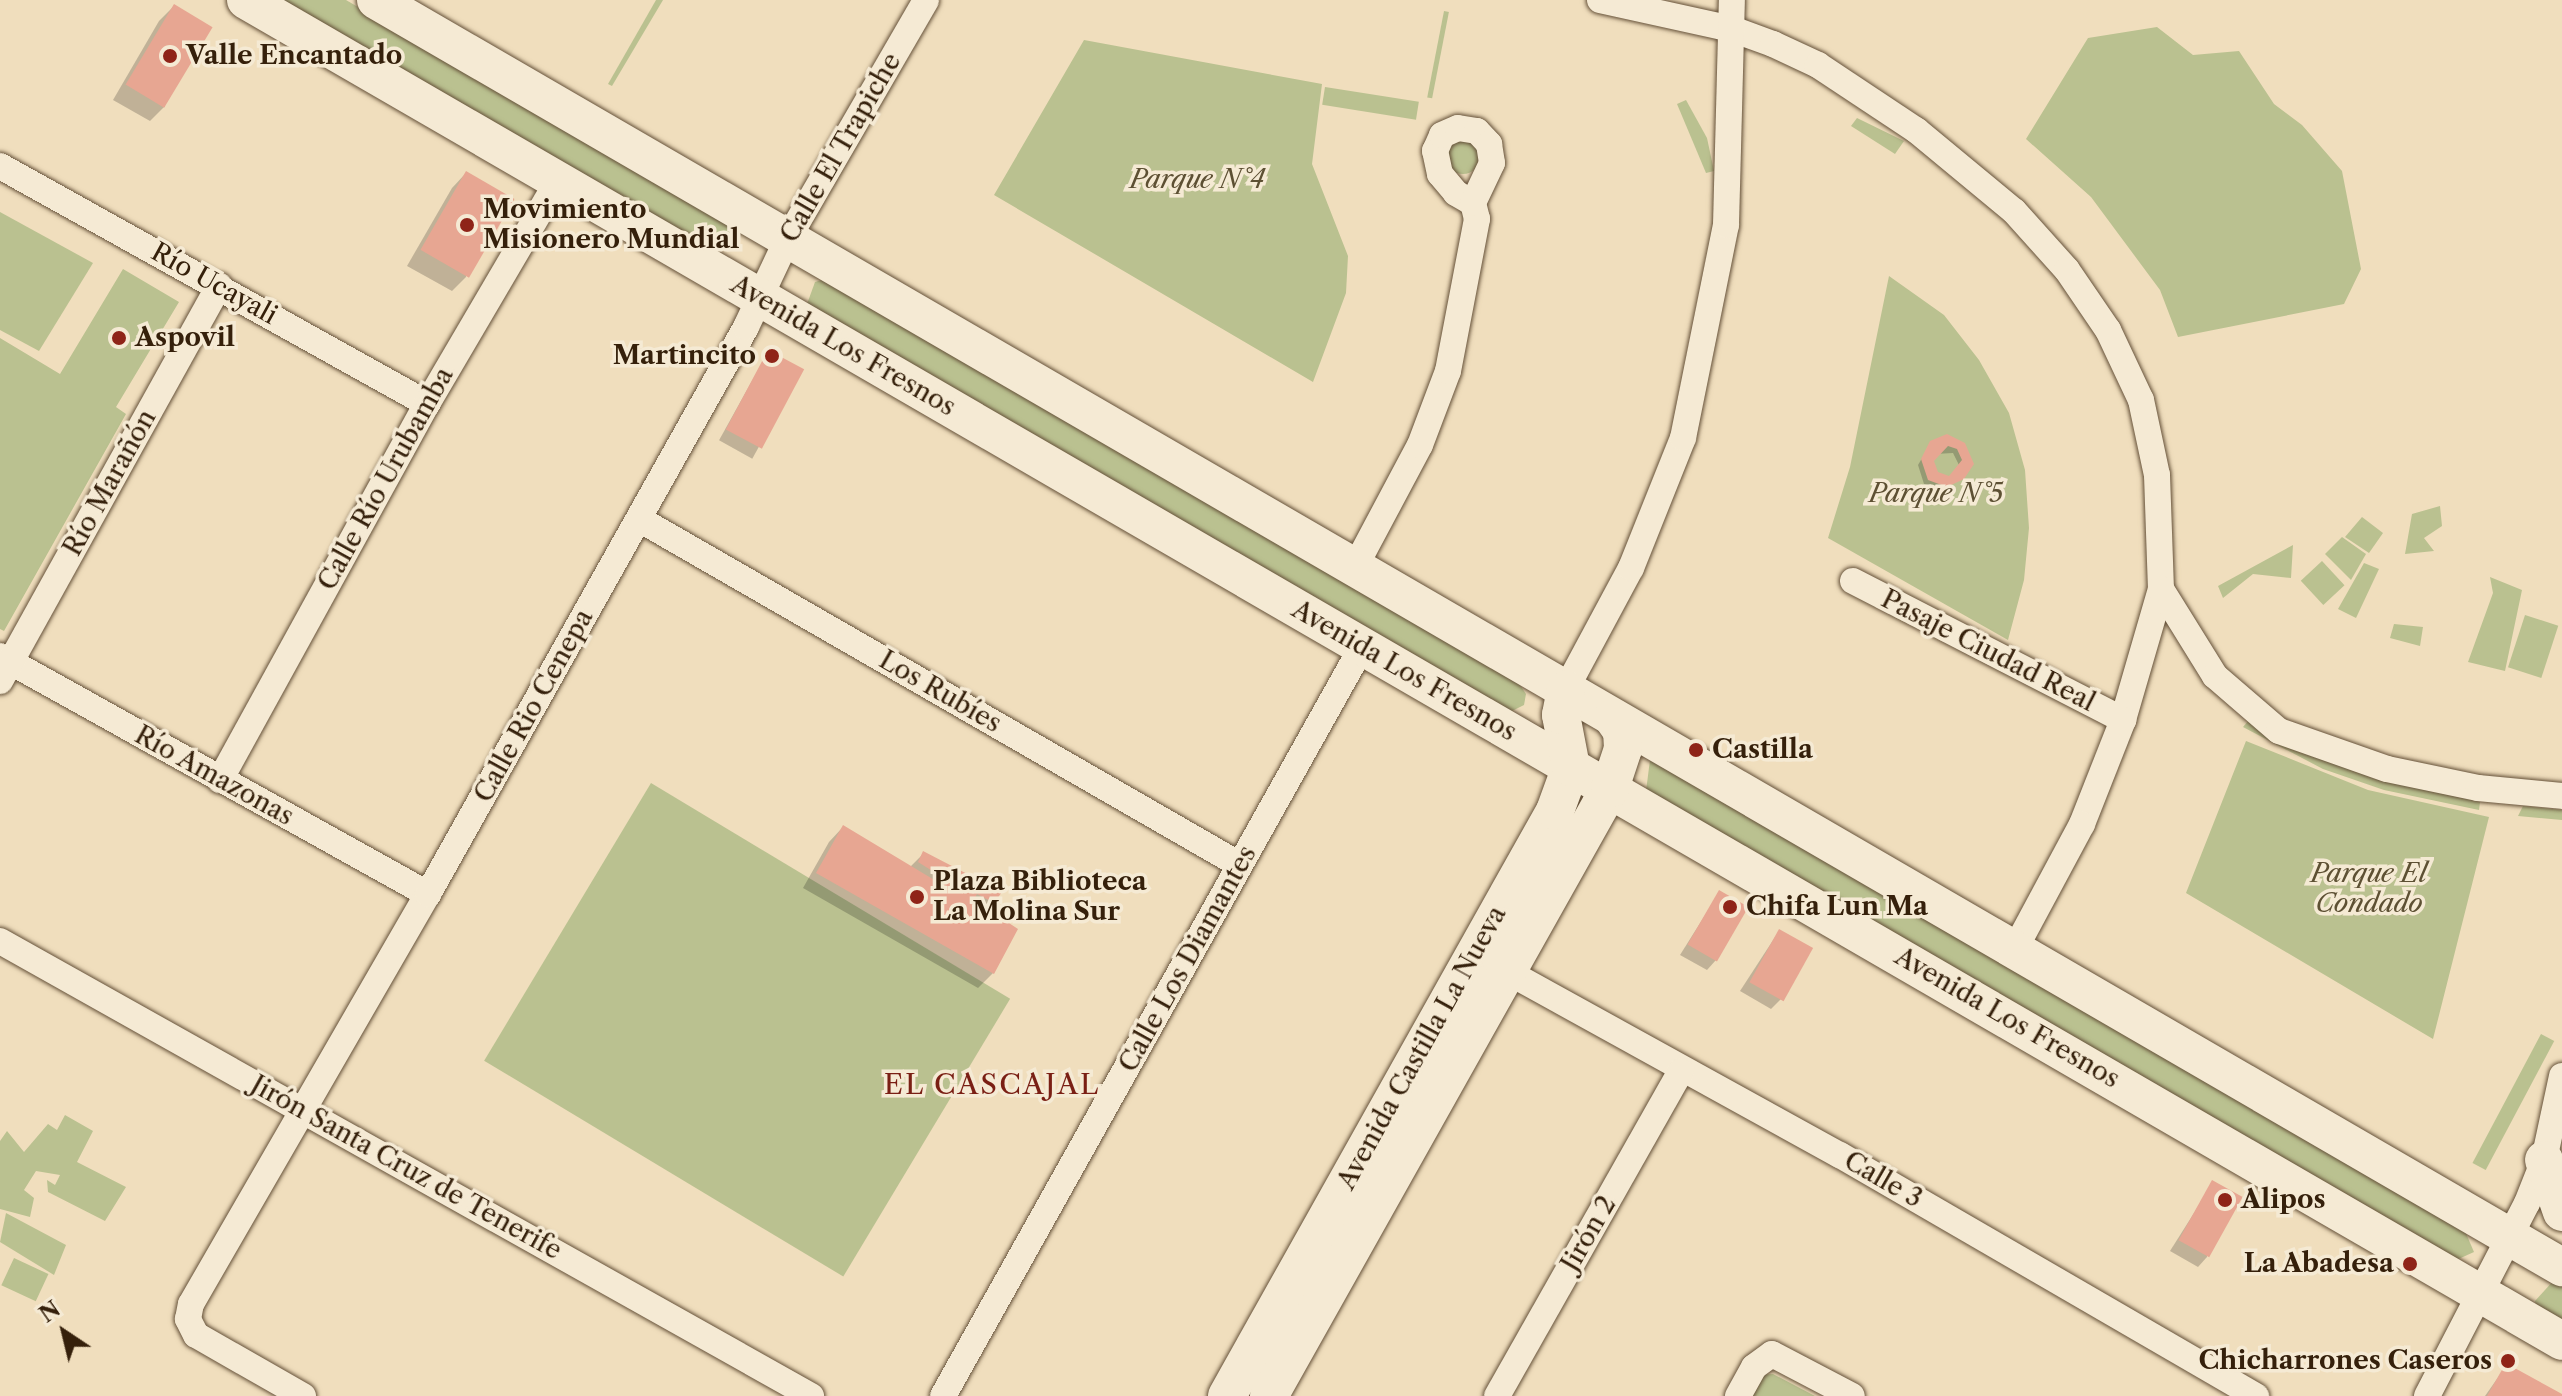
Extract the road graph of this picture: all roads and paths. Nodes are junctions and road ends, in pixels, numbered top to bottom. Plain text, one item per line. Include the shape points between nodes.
1 (246, 0) edge
2 (376, 0) edge
3 (926, 0) edge
4 (1600, 0) edge
5 (1732, 0) edge
6 (1732, 29) junction
7 (0, 166) edge
8 (557, 182) junction
9 (1473, 203) dead end
10 (787, 240) junction
11 (219, 286) junction
12 (761, 299) junction
13 (427, 404) junction
14 (639, 519) junction
15 (1354, 569) junction
16 (1853, 581) dead end
17 (2161, 589) junction
18 (1362, 647) junction
19 (4, 666) edge
20 (1566, 689) junction
21 (1613, 718) junction
22 (2123, 720) junction
23 (1571, 767) junction
24 (220, 780) junction
25 (1610, 788) junction
26 (2562, 796) edge
27 (1240, 865) junction
28 (428, 894) junction
29 (0, 941) edge
30 (2014, 951) junction
31 (1506, 971) junction
32 (1681, 1071) junction
33 (2562, 1076) edge
34 (305, 1111) junction
35 (2544, 1160) junction
36 (2562, 1212) edge
37 (2512, 1238) junction
38 (2562, 1267) edge
39 (2483, 1296) junction
40 (2562, 1341) edge
41 (2216, 1386) edge
42 (303, 1396) edge
43 (811, 1396) edge
44 (943, 1396) edge
45 (1227, 1396) edge
46 (1269, 1396) edge
47 (1497, 1396) edge
48 (1738, 1396) edge
49 (1852, 1396) edge
50 (2256, 1396) edge
51 (2427, 1396) edge

1 - 8 main road, Avenida Los Fresnos
2 - 10 main road
3 - 10 street, Calle El Trapiche
4 - 6 street
5 - 6 street
6 - 17 street via 1818,65 1916,130 2014,211 2067,270 2108,330 2141,400 2157,475
6 - 20 street via 1726,225 1683,438 1631,568
7 - 11 street, Río Ucayali
8 - 12 main road, Avenida Los Fresnos
8 - 13 street, Calle Río Urubamba
9 - 15 street via 1477,219 1448,371 1420,445
10 - 12 street, Calle El Trapiche
10 - 15 main road
11 - 13 street, Río Ucayali
11 - 19 street, Río Marañón
12 - 14 street, Calle Rio Cenepa
12 - 18 main road, Avenida Los Fresnos
13 - 24 street, Calle Río Urubamba
14 - 27 street, Los Rubíes
14 - 28 street, Calle Rio Cenepa
15 - 20 main road
16 - 22 street, Pasaje Ciudad Real
17 - 22 street
17 - 26 street via 2215,676 2279,731 2387,769 2478,788
18 - 23 main road, Avenida Los Fresnos
18 - 27 street, Calle Los Diamantes
19 - 24 street, Río Amazonas
20 - 21 main road
20 - 23 main road via 1561,715
21 - 25 main road, Avenida Castilla La Nueva via 1622,731 1623,749
21 - 30 main road
22 - 30 street via 2082,824
23 - 25 main road, Avenida Los Fresnos
23 - 45 main road, Avenida Castilla La Nueva via 1555,811
24 - 28 street, Río Amazonas
25 - 31 main road, Avenida Castilla La Nueva
25 - 39 main road, Avenida Los Fresnos
27 - 44 street, Calle Los Diamantes
28 - 34 street, Calle Rio Cenepa
29 - 34 street, Jirón Santa Cruz de Tenerife
30 - 37 main road
31 - 32 street, Calle 3
31 - 46 main road, Avenida Castilla La Nueva
32 - 41 street, Calle 3 via 1840,1155
32 - 47 street, Jirón 2
33 - 35 street
34 - 42 street, Calle Rio Cenepa via 191,1304 188,1319 208,1344
34 - 43 street, Jirón Santa Cruz de Tenerife
35 - 36 main road
35 - 37 street
37 - 38 main road
37 - 39 street
39 - 40 main road, Avenida Los Fresnos
39 - 51 street
41 - 50 street, Calle 3
48 - 49 street via 1754,1367 1772,1354

